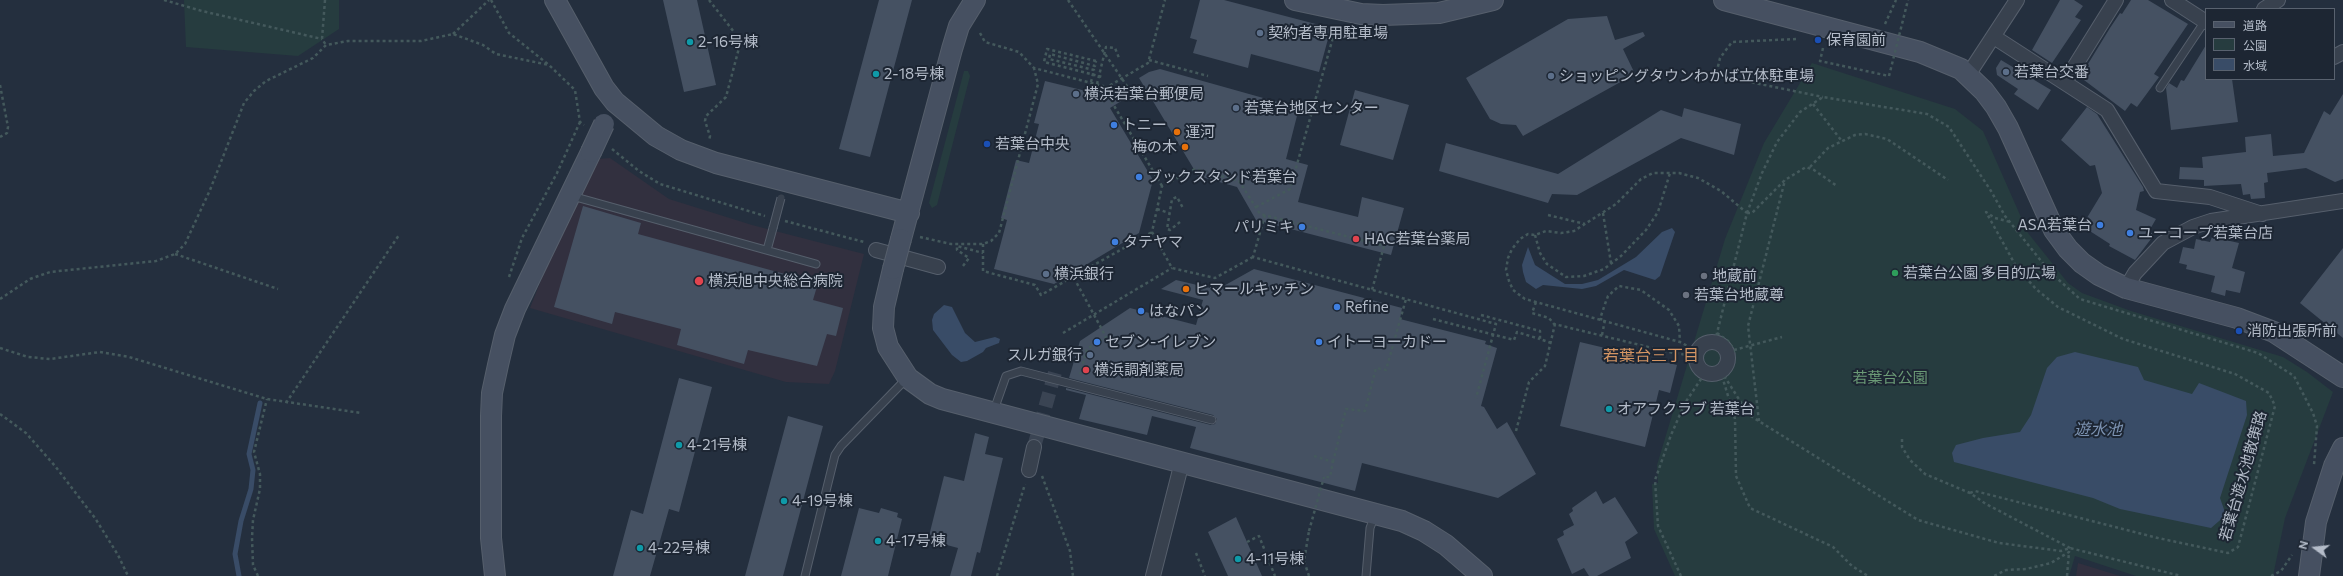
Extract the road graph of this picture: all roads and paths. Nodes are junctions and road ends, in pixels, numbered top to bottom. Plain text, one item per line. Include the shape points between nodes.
1 (164, 0) edge
2 (325, 0) edge
3 (490, 0) edge
4 (555, 0) edge
5 (709, 0) edge
6 (975, 0) edge
7 (1068, 0) edge
8 (1165, 0) edge
9 (1295, 0) edge
10 (1494, 0) edge
11 (1724, 0) edge
12 (1896, 0) edge
13 (1908, 0) edge
14 (2016, 0) edge
15 (2116, 0) edge
16 (2172, 0) edge
17 (2278, 0) edge
18 (2266, 8) edge
19 (2205, 21) edge
20 (1885, 24) dead end
21 (1336, 26) dead end
22 (980, 33) dead end
23 (453, 34) junction
24 (1994, 36) junction
25 (322, 39) junction
26 (1796, 39) dead end
27 (326, 45) junction
28 (1823, 48) dead end
29 (1119, 58) dead end
30 (1149, 60) junction
31 (549, 65) junction
32 (1034, 68) junction
33 (1968, 75) junction
34 (1208, 76) dead end
35 (1102, 77) dead end
36 (1123, 78) junction
37 (1091, 82) junction
38 (2065, 82) junction
39 (1097, 84) junction
40 (0, 85) edge
41 (2160, 88) dead end
42 (1104, 89) junction
43 (1129, 89) dead end
44 (1823, 97) dead end
45 (615, 102) junction
46 (1813, 104) dead end
47 (595, 125) junction
48 (0, 137) edge
49 (1841, 140) junction
50 (708, 146) dead end
51 (600, 149) junction
52 (1810, 168) junction
53 (1670, 173) junction
54 (1785, 180) junction
55 (1948, 180) dead end
56 (1162, 186) junction
57 (1837, 186) dead end
58 (783, 189) junction
59 (570, 195) junction
60 (2343, 201) edge
61 (1256, 207) junction
62 (1183, 208) dead end
63 (1157, 210) junction
64 (909, 213) junction
65 (1169, 213) junction
66 (1603, 213) junction
67 (1747, 213) junction
68 (2262, 214) junction
69 (1265, 215) junction
70 (1548, 215) dead end
71 (769, 217) dead end
72 (783, 221) dead end
73 (1180, 222) dead end
74 (2010, 222) dead end
75 (1585, 224) junction
76 (1152, 232) junction
77 (399, 235) dead end
78 (1535, 235) junction
79 (911, 238) junction
80 (982, 244) junction
81 (767, 250) junction
82 (876, 250) joint
83 (983, 253) junction
84 (175, 254) junction
85 (1253, 257) junction
86 (1611, 263) junction
87 (816, 264) dead end
88 (964, 266) dead end
89 (938, 267) dead end
90 (1172, 268) junction
91 (1074, 278) junction
92 (2126, 288) junction
93 (278, 289) dead end
94 (1372, 290) junction
95 (0, 299) edge
96 (1406, 299) junction
97 (1536, 302) junction
98 (1094, 313) junction
99 (1481, 315) dead end
100 (1433, 319) dead end
101 (1600, 319) junction
102 (1605, 320) junction
103 (1555, 324) junction
104 (1063, 333) dead end
105 (1494, 334) junction
106 (1602, 335) junction
107 (1716, 337) junction
108 (1782, 337) dead end
109 (1540, 339) junction
110 (1680, 342) junction
111 (1551, 343) junction
112 (1751, 346) junction
113 (0, 348) edge
114 (1734, 350) junction
115 (1696, 353) junction
116 (1705, 373) junction
117 (1080, 374) dead end
118 (1723, 374) junction
119 (2343, 377) edge
120 (908, 378) junction
121 (1476, 398) dead end
122 (267, 399) junction
123 (286, 403) junction
124 (361, 412) dead end
125 (993, 412) junction
126 (0, 414) edge
127 (1212, 420) dead end
128 (1759, 421) junction
129 (1516, 431) dead end
130 (1902, 439) dead end
131 (1034, 447) tunnel mouth
132 (2343, 448) edge
133 (1314, 456) dead end
134 (1182, 462) junction
135 (1333, 462) junction
136 (1029, 470) junction
137 (1970, 493) junction
138 (1376, 513) junction
139 (1247, 542) dead end
140 (2070, 548) junction
141 (2069, 552) junction
142 (1196, 553) dead end
143 (2293, 553) dead end
144 (1309, 575) edge
145 (128, 576) edge
146 (258, 576) edge
147 (495, 576) edge
148 (806, 576) edge
149 (996, 576) edge
150 (1073, 576) edge
151 (1153, 576) edge
152 (1205, 576) edge
153 (1275, 576) edge
154 (1366, 576) edge
155 (1482, 576) edge
156 (1681, 576) edge
157 (1868, 576) edge
158 (1994, 576) edge
159 (2067, 576) edge
160 (2181, 576) edge
161 (2271, 576) edge
162 (2309, 576) edge

1 - 25 path
2 - 25 path
3 - 23 path
3 - 31 path via 509,33
4 - 45 street via 592,70
5 - 50 path via 734,32 740,48 726,97 706,116 710,136
6 - 64 street via 960,26 952,49
7 - 36 path
8 - 30 path
9 - 10 street via 1361,14 1383,15 1439,13
11 - 33 street via 1920,52
12 - 20 path
13 - 28 path, bridge via 1889,76 1820,61
14 - 24 street
15 - 38 street
16 - 19 street
17 - 18 street
19 - 41 lane
21 - 61 path via 1290,189
22 - 32 path via 985,42 1018,52
23 - 27 path via 421,41 348,41
23 - 31 path via 483,45 496,54
24 - 33 street
24 - 38 street
25 - 27 path
26 - 44 path via 1732,42 1720,58 1716,75
27 - 84 path via 313,58 266,81 254,90 244,103 210,190 185,244
29 - 39 path, bridge via 1115,48 1106,47
30 - 34 path
30 - 36 path
31 - 47 path via 575,90 580,122
32 - 37 path
32 - 80 path via 1038,84 999,233 991,241
33 - 92 street via 1996,107 2054,230 2068,249 2099,275
35 - 37 path, bridge via 1044,62 1047,49 1096,61 1095,66 1050,54 1049,59 1094,70
36 - 42 path
36 - 43 path
37 - 39 path
38 - 68 street via 2107,110 2156,191 2210,198
39 - 42 path
40 - 48 path via 8,127 7,132
42 - 56 path
45 - 47 street
45 - 58 street via 656,136 681,150
46 - 49 path
47 - 51 street, bridge
49 - 52 path via 1828,148
49 - 55 path via 1865,134 1887,138
51 - 59 street
51 - 71 path via 660,184
52 - 54 path via 1800,169
52 - 57 path
53 - 66 path via 1653,173 1641,179
53 - 67 path via 1698,178 1721,191
53 - 86 path via 1658,212 1636,242
54 - 67 path via 1752,213
54 - 112 path via 1749,315
56 - 61 path via 1195,169 1239,181
56 - 63 path
58 - 64 street
58 - 81 lane, bridge
59 - 81 lane
59 - 147 street via 515,309 505,335 492,393 491,538
60 - 68 street
61 - 69 path via 1260,214
62 - 65 path via 1177,197 1174,197
63 - 65 path
63 - 76 path
64 - 79 street
65 - 73 path via 1167,229 1170,230
66 - 75 path
66 - 86 path
67 - 107 path
68 - 92 street via 2211,221 2178,233 2150,256
69 - 85 path
69 - 94 path via 1384,246
70 - 75 path
72 - 82 path via 870,243
74 - 137 path, 若葉台遊水池散策路 via 1995,218 1986,212 2017,268 2036,289 2058,307 2123,339 2235,374 2269,393 2274,406 2238,547 2228,553 2158,538 1975,491
75 - 78 path via 1574,231 1546,231
76 - 90 path
76 - 91 path
77 - 123 path
78 - 86 path via 1546,264 1566,277 1584,276 1604,269
78 - 97 path via 1528,234 1520,239 1508,258 1506,270 1513,290 1525,299
79 - 80 path via 951,244
79 - 120 street, bridge via 893,270 884,307 883,328 888,347
80 - 83 path
81 - 87 lane
82 - 89 street
83 - 88 path via 957,246 957,250 969,258
83 - 91 path via 983,271 1035,285 1041,295
84 - 93 path
84 - 95 path via 156,261 50,272 30,280
85 - 90 path via 1215,278
85 - 94 path
90 - 98 path
91 - 98 path
92 - 119 street via 2237,318 2274,332
94 - 96 path
96 - 105 path via 1496,324
96 - 135 path via 1386,370 1376,368 1365,411 1346,409
97 - 101 path
97 - 103 path via 1532,313 1550,318
98 - 104 path
98 - 117 path via 1106,337 1087,349
99 - 109 path via 1540,331
100 - 105 path
101 - 102 path
101 - 110 path via 1608,296 1619,286 1641,290 1669,310 1678,326
102 - 106 path
102 - 110 path
103 - 106 path
103 - 111 path
105 - 109 path via 1514,340 1517,332
105 - 121 path
106 - 115 path via 1673,353
107 - 114 path via 1728,341
107 - 115 street via 1704,343
107 - 118 street via 1727,352
108 - 112 path
109 - 111 path
110 - 115 path
111 - 129 path via 1545,366 1529,382
112 - 114 path
112 - 128 path
113 - 122 path via 28,357 50,359 100,352 129,356
114 - 118 path via 1732,366
115 - 116 street via 1698,366
116 - 118 street
116 - 156 path via 1685,403 1655,480 1658,526
118 - 128 path via 1749,415
118 - 157 path via 1735,419 1736,476 1750,508 1833,546 1852,566
120 - 125 street via 942,399
120 - 148 lane via 835,455
122 - 123 path
122 - 146 path via 254,452 260,474 260,489 253,520 253,565
123 - 124 path
125 - 127 lane via 1006,376 1021,371
125 - 134 street
126 - 145 path via 26,433 55,466 96,518
128 - 140 path via 1918,520 1999,543 2061,551
130 - 137 path via 1902,447 1910,460 1925,474
131 - 136 street
132 - 162 street via 2334,466 2316,522
133 - 135 path
134 - 138 street
134 - 151 street
135 - 144 path, bridge via 1330,477 1324,477 1309,531 1304,561
136 - 149 path
136 - 150 path via 1043,477 1070,551
137 - 140 path
138 - 154 lane via 1370,528
138 - 155 street via 1424,531 1446,545
139 - 153 path via 1259,536
140 - 141 path
140 - 160 path
141 - 158 path via 2051,564 2006,570
141 - 159 path
142 - 152 path
143 - 161 path via 2281,571

